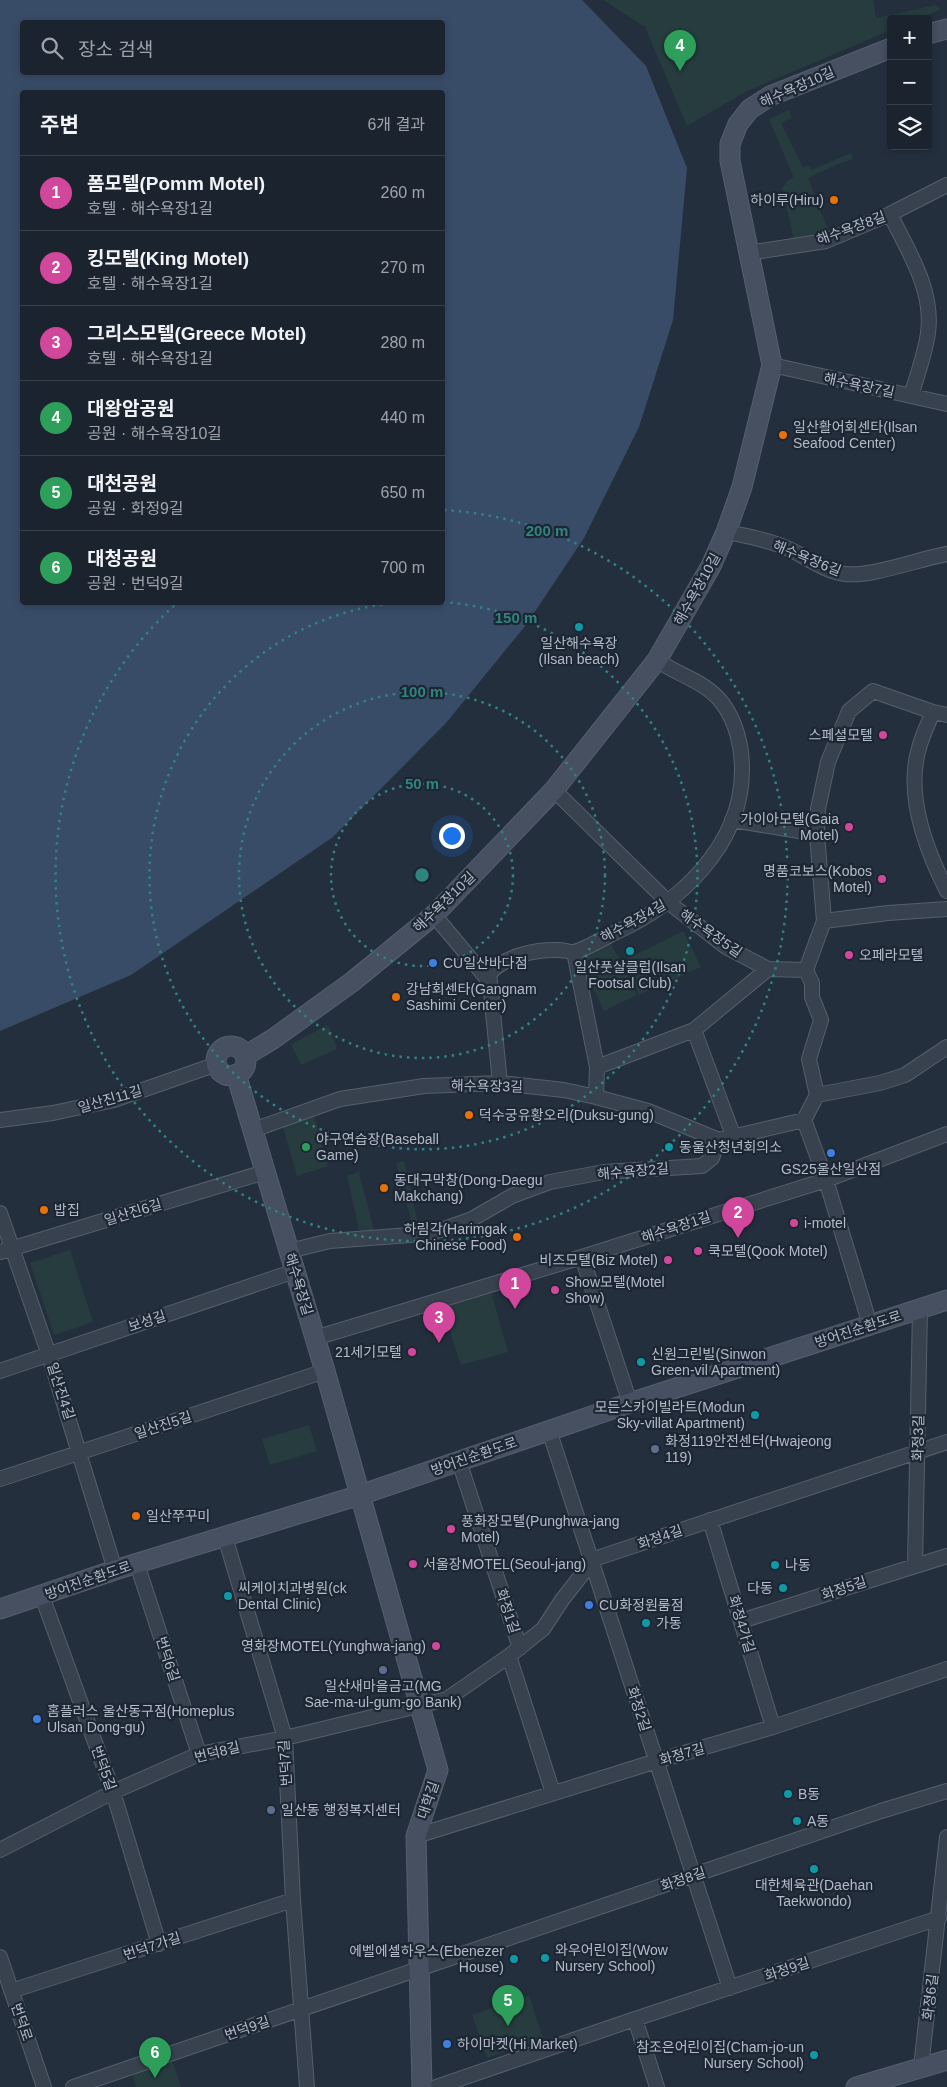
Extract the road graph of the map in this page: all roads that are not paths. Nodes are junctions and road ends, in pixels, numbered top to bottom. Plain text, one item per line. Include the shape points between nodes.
1 (947, 29) edge
2 (932, 33) edge
3 (887, 50) edge
4 (947, 185) edge
5 (890, 214) junction
6 (748, 253) junction
7 (772, 365) junction
8 (911, 396) junction
9 (947, 404) edge
10 (726, 532) junction
11 (947, 554) edge
12 (657, 660) junction
13 (933, 712) junction
14 (947, 715) edge
15 (554, 790) junction
16 (732, 820) junction
17 (817, 834) junction
18 (947, 892) edge
19 (668, 902) junction
20 (947, 909) edge
21 (434, 914) junction
22 (824, 921) junction
23 (574, 952) junction
24 (768, 969) junction
25 (806, 970) junction
26 (490, 982) junction
27 (694, 1030) junction
28 (947, 1047) edge
29 (245, 1056) junction
30 (217, 1064) junction
31 (597, 1067) junction
32 (236, 1074) junction
33 (500, 1083) junction
34 (817, 1096) junction
35 (596, 1097) junction
36 (0, 1120) edge
37 (804, 1120) junction
38 (253, 1130) junction
39 (947, 1134) edge
40 (726, 1138) junction
41 (265, 1172) junction
42 (826, 1180) junction
43 (0, 1214) edge
44 (6, 1250) edge
45 (289, 1251) junction
46 (582, 1257) junction
47 (294, 1271) junction
48 (947, 1300) edge
49 (920, 1309) junction
50 (870, 1325) junction
51 (315, 1338) junction
52 (49, 1355) junction
53 (0, 1371) edge
54 (326, 1371) junction
55 (630, 1403) junction
56 (549, 1430) junction
57 (947, 1442) edge
58 (80, 1452) junction
59 (918, 1452) junction
60 (459, 1461) junction
61 (0, 1479) edge
62 (360, 1495) junction
63 (710, 1520) junction
64 (225, 1536) junction
65 (947, 1556) edge
66 (592, 1562) junction
67 (137, 1564) junction
68 (915, 1566) junction
69 (115, 1570) junction
70 (42, 1596) junction
71 (0, 1610) edge
72 (741, 1621) junction
73 (514, 1652) junction
74 (947, 1670) edge
75 (420, 1706) junction
76 (773, 1728) junction
77 (285, 1738) junction
78 (199, 1754) junction
79 (656, 1761) junction
80 (947, 1791) edge
81 (113, 1792) junction
82 (553, 1793) junction
83 (416, 1836) junction
84 (947, 1837) edge
85 (0, 1850) edge
86 (694, 1875) junction
87 (292, 1900) junction
88 (939, 1918) junction
89 (159, 1944) junction
90 (0, 1957) edge
91 (420, 1968) junction
92 (730, 1988) junction
93 (11, 1992) junction
94 (302, 2009) junction
95 (635, 2019) junction
96 (947, 2060) edge
97 (921, 2067) junction
98 (887, 2082) edge
99 (44, 2087) edge
100 (74, 2087) edge
101 (307, 2087) edge
102 (422, 2087) edge
103 (436, 2087) edge
104 (657, 2087) edge
105 (856, 2087) edge

1 - 2 street
3 - 6 street, 해수욕장10길 via 770,96 750,109 738,124 730,144 730,161
4 - 5 street, 해수욕장8길
5 - 6 street, 해수욕장8길 via 826,241
5 - 8 street via 918,270 927,299 928,332
6 - 7 street, 해수욕장10길
7 - 8 street, 해수욕장7길
7 - 10 street, 해수욕장10길 via 742,487
8 - 9 street, 해수욕장7길
10 - 11 street, 해수욕장6길 via 788,548 823,568 846,574 865,573
10 - 12 street, 해수욕장10길 via 711,566
12 - 15 street, 해수욕장10길
12 - 16 street, 해수욕장4길 via 708,688 723,704 735,727 742,753 742,780
13 - 14 street
13 - 17 street via 873,691 849,712 828,762 818,809
13 - 18 street via 918,749 916,797 928,852
15 - 19 street, 해수욕장5길
15 - 21 street, 해수욕장10길
16 - 17 street
16 - 19 street, 해수욕장4길 via 724,841 703,869
17 - 22 street
19 - 23 street, 해수욕장4길
19 - 24 street, 해수욕장5길 via 726,947
20 - 22 street
21 - 26 street
21 - 29 street, 해수욕장10길 via 352,982 273,1040
22 - 25 street
23 - 26 street, 해수욕장4길 via 558,950 510,959 489,974
23 - 31 street
24 - 25 street, 해수욕장5길
24 - 27 street
25 - 34 street via 821,1020 809,1059
26 - 33 street
27 - 31 street
27 - 40 street
28 - 34 street via 905,1075
29 - 30 street via 239,1048 225,1047 218,1054
29 - 32 street via 243,1069
30 - 32 street via 226,1074
30 - 36 street, 일산진11길 via 114,1100
31 - 35 street
32 - 38 street, 해수욕장길
33 - 35 street, 해수욕장3길
33 - 38 street, 해수욕장3길 via 424,1086 340,1099
34 - 37 street
35 - 40 street, 해수욕장3길
37 - 40 street
37 - 42 street
38 - 41 street, 해수욕장길
39 - 42 street, 해수욕장1길
40 - 45 street, 해수욕장2길 via 702,1166 604,1172 550,1182 512,1196 472,1219 440,1230 330,1241
41 - 44 street, 일산진6길
41 - 45 street, 해수욕장길
42 - 46 street, 해수욕장1길
42 - 50 street
43 - 44 street, 일산진4길
44 - 52 street, 일산진4길
45 - 47 street, 해수욕장길
46 - 51 street, 해수욕장1길
46 - 55 street
47 - 51 street, 해수욕장길
47 - 52 street, 보성길
48 - 49 street, 방어진순환도로
49 - 50 street, 방어진순환도로
49 - 59 street, 화정3길
50 - 55 street, 방어진순환도로
51 - 54 street, 해수욕장길
52 - 53 street, 보성길
52 - 58 street, 일산진4길
54 - 58 street, 일산진5길
54 - 62 street, 해수욕장길
55 - 56 street, 방어진순환도로
56 - 60 street, 방어진순환도로
56 - 66 street, 화정2길
57 - 59 street, 화정4길
58 - 61 street, 일산진5길
58 - 69 street, 일산진4길
59 - 63 street, 화정4길
59 - 68 street, 화정3길
60 - 62 street, 방어진순환도로
60 - 73 street, 화정1길
62 - 64 street, 방어진순환도로
62 - 75 street, 대학길
63 - 66 street, 화정4길
63 - 72 street, 화정4가길
64 - 67 street, 방어진순환도로
64 - 77 street, 번덕7길
65 - 68 street, 화정5길
66 - 73 street, 화정4길 via 543,1629
66 - 79 street, 화정2길
67 - 69 street, 방어진순환도로
67 - 78 street, 번덕6길
68 - 72 street, 화정5길
69 - 70 street, 방어진순환도로
70 - 71 street, 방어진순환도로
70 - 81 street, 번덕5길
72 - 76 street, 화정4가길
73 - 75 street, 화정4길 via 447,1698
73 - 82 street, 화정1길
74 - 76 street, 화정7길
75 - 77 street, 번덕8길
75 - 83 street, 대학길 via 438,1770
76 - 79 street, 화정7길
77 - 78 street, 번덕8길
77 - 87 street, 번덕7길
78 - 81 street, 번덕8길
79 - 82 street, 화정7길
79 - 86 street, 화정2길
80 - 86 street, 화정8길
81 - 85 street, 번덕8길
81 - 89 street, 번덕5길
82 - 83 street, 화정7길
83 - 91 street, 대학길
84 - 88 street, 화정6길
86 - 91 street, 화정8길
86 - 92 street, 화정2길
87 - 89 street, 번덕7가길
87 - 94 street, 번덕7길
88 - 92 street, 화정9길
88 - 97 street, 화정6길
89 - 93 street, 번덕7가길
90 - 93 street, 번덕로
91 - 94 street, 번덕9길
91 - 102 street, 대학길
92 - 95 street, 화정9길
93 - 99 street, 번덕로
94 - 100 street, 번덕9길
94 - 101 street, 번덕7길
95 - 103 street, 화정9길
95 - 104 street
96 - 97 street
97 - 98 street
98 - 105 street

